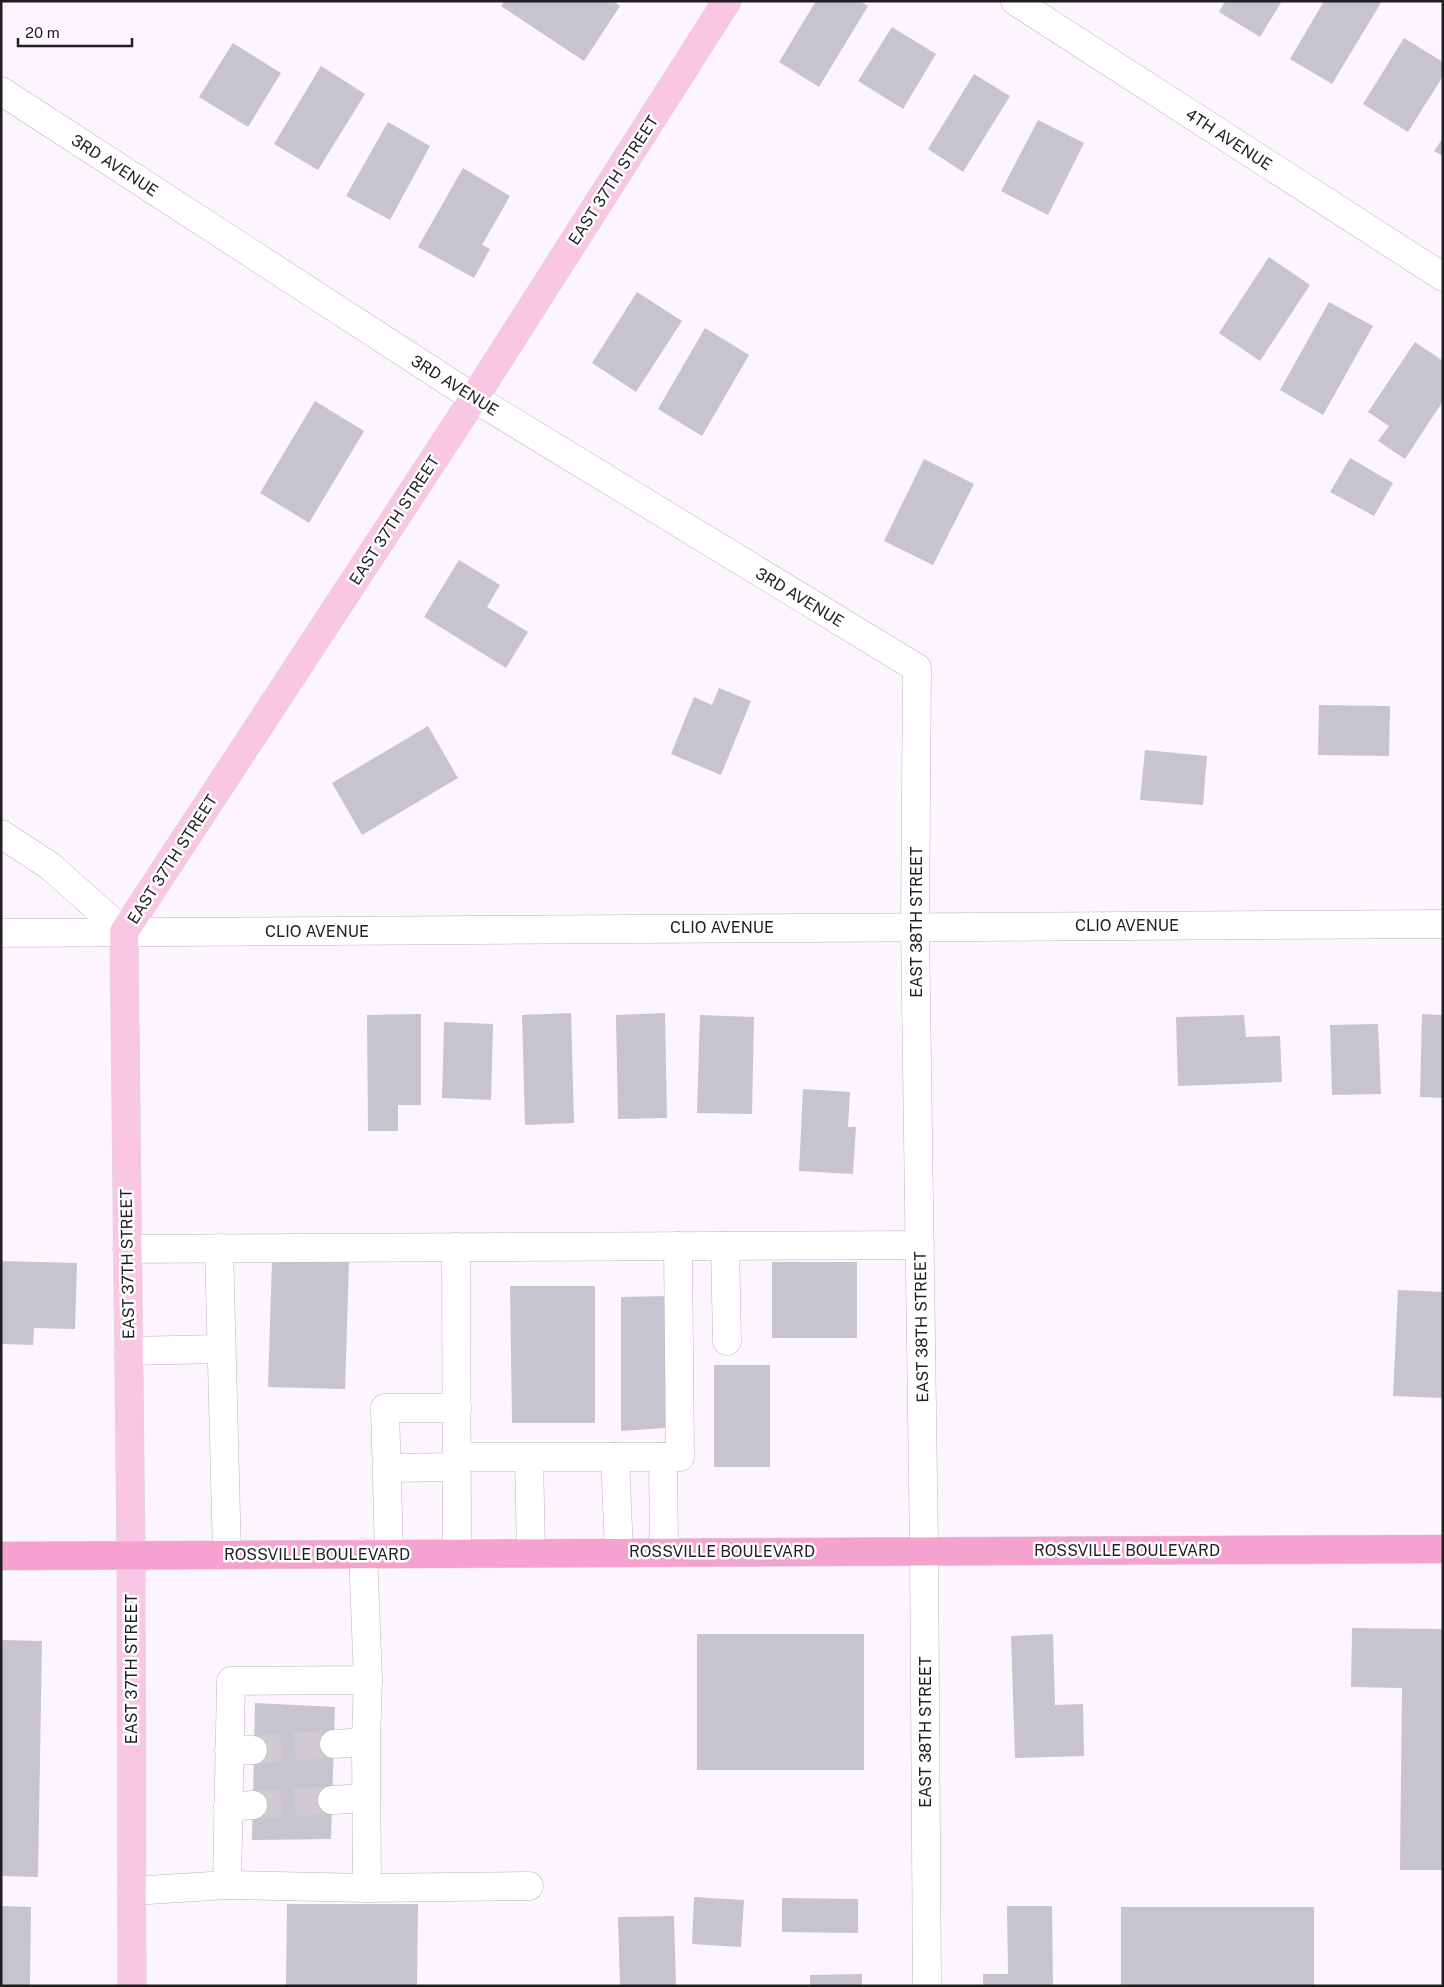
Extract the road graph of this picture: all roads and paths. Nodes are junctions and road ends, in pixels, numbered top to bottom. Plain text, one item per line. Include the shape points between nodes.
1 (727, 1) edge
2 (1015, 1) edge
3 (1, 91) edge
4 (1443, 277) edge
5 (474, 398) junction
6 (917, 668) joint
7 (1, 834) edge
8 (1443, 924) edge
9 (915, 926) junction
10 (124, 932) junction
11 (1, 933) edge
12 (920, 1245) junction
13 (678, 1246) junction
14 (725, 1246) junction
15 (456, 1247) junction
16 (219, 1248) junction
17 (128, 1249) junction
18 (727, 1341) dead end
19 (222, 1349) junction
20 (128, 1351) junction
21 (457, 1408) junction
22 (615, 1457) junction
23 (663, 1457) junction
24 (529, 1458) junction
25 (457, 1462) junction
26 (387, 1468) junction
27 (1443, 1549) edge
28 (924, 1550) junction
29 (531, 1552) junction
30 (619, 1552) junction
31 (664, 1552) junction
32 (376, 1553) junction
33 (457, 1553) junction
34 (226, 1554) junction
35 (131, 1555) junction
36 (1, 1556) edge
37 (368, 1680) junction
38 (366, 1742) junction
39 (334, 1744) tunnel mouth
40 (366, 1798) junction
41 (332, 1800) tunnel mouth
42 (228, 1885) junction
43 (529, 1886) dead end
44 (367, 1888) junction
45 (132, 1891) junction
46 (132, 1986) edge
47 (927, 1986) edge

1 - 5 main road, EAST 37TH STREET
2 - 4 street, 4TH AVENUE
3 - 5 street, 3RD AVENUE
5 - 6 street, 3RD AVENUE
5 - 10 main road, EAST 37TH STREET
6 - 9 street, EAST 38TH STREET
7 - 10 street via 50,866
8 - 9 street, CLIO AVENUE
9 - 10 street, CLIO AVENUE
9 - 12 street, EAST 38TH STREET
10 - 11 street, CLIO AVENUE
10 - 17 main road, EAST 37TH STREET
12 - 14 street
12 - 28 street, EAST 38TH STREET
13 - 14 street
13 - 15 street
13 - 23 street via 680,1456
14 - 18 street
15 - 16 street
15 - 21 street
16 - 17 street
16 - 19 street
17 - 20 main road, EAST 37TH STREET
19 - 20 street
19 - 34 street
20 - 35 main road, EAST 37TH STREET
21 - 25 street
21 - 26 street via 385,1408
22 - 23 street
22 - 24 street
22 - 30 street
23 - 31 street
24 - 25 street
24 - 29 street
25 - 26 street
25 - 33 street
26 - 32 street
27 - 28 highway, ROSSVILLE BOULEVARD
28 - 31 highway, ROSSVILLE BOULEVARD
28 - 47 street, EAST 38TH STREET
29 - 30 highway, ROSSVILLE BOULEVARD
29 - 33 highway, ROSSVILLE BOULEVARD
30 - 31 highway, ROSSVILLE BOULEVARD
32 - 33 highway, ROSSVILLE BOULEVARD
32 - 34 highway, ROSSVILLE BOULEVARD
32 - 37 street
34 - 35 highway, ROSSVILLE BOULEVARD
35 - 36 highway, ROSSVILLE BOULEVARD
35 - 45 main road, EAST 37TH STREET
37 - 38 street
37 - 42 street via 231,1681 241,1750 240,1806
38 - 39 street
38 - 40 street
40 - 41 street
40 - 44 street
42 - 44 street
42 - 45 street
43 - 44 street
45 - 46 main road, EAST 37TH STREET

